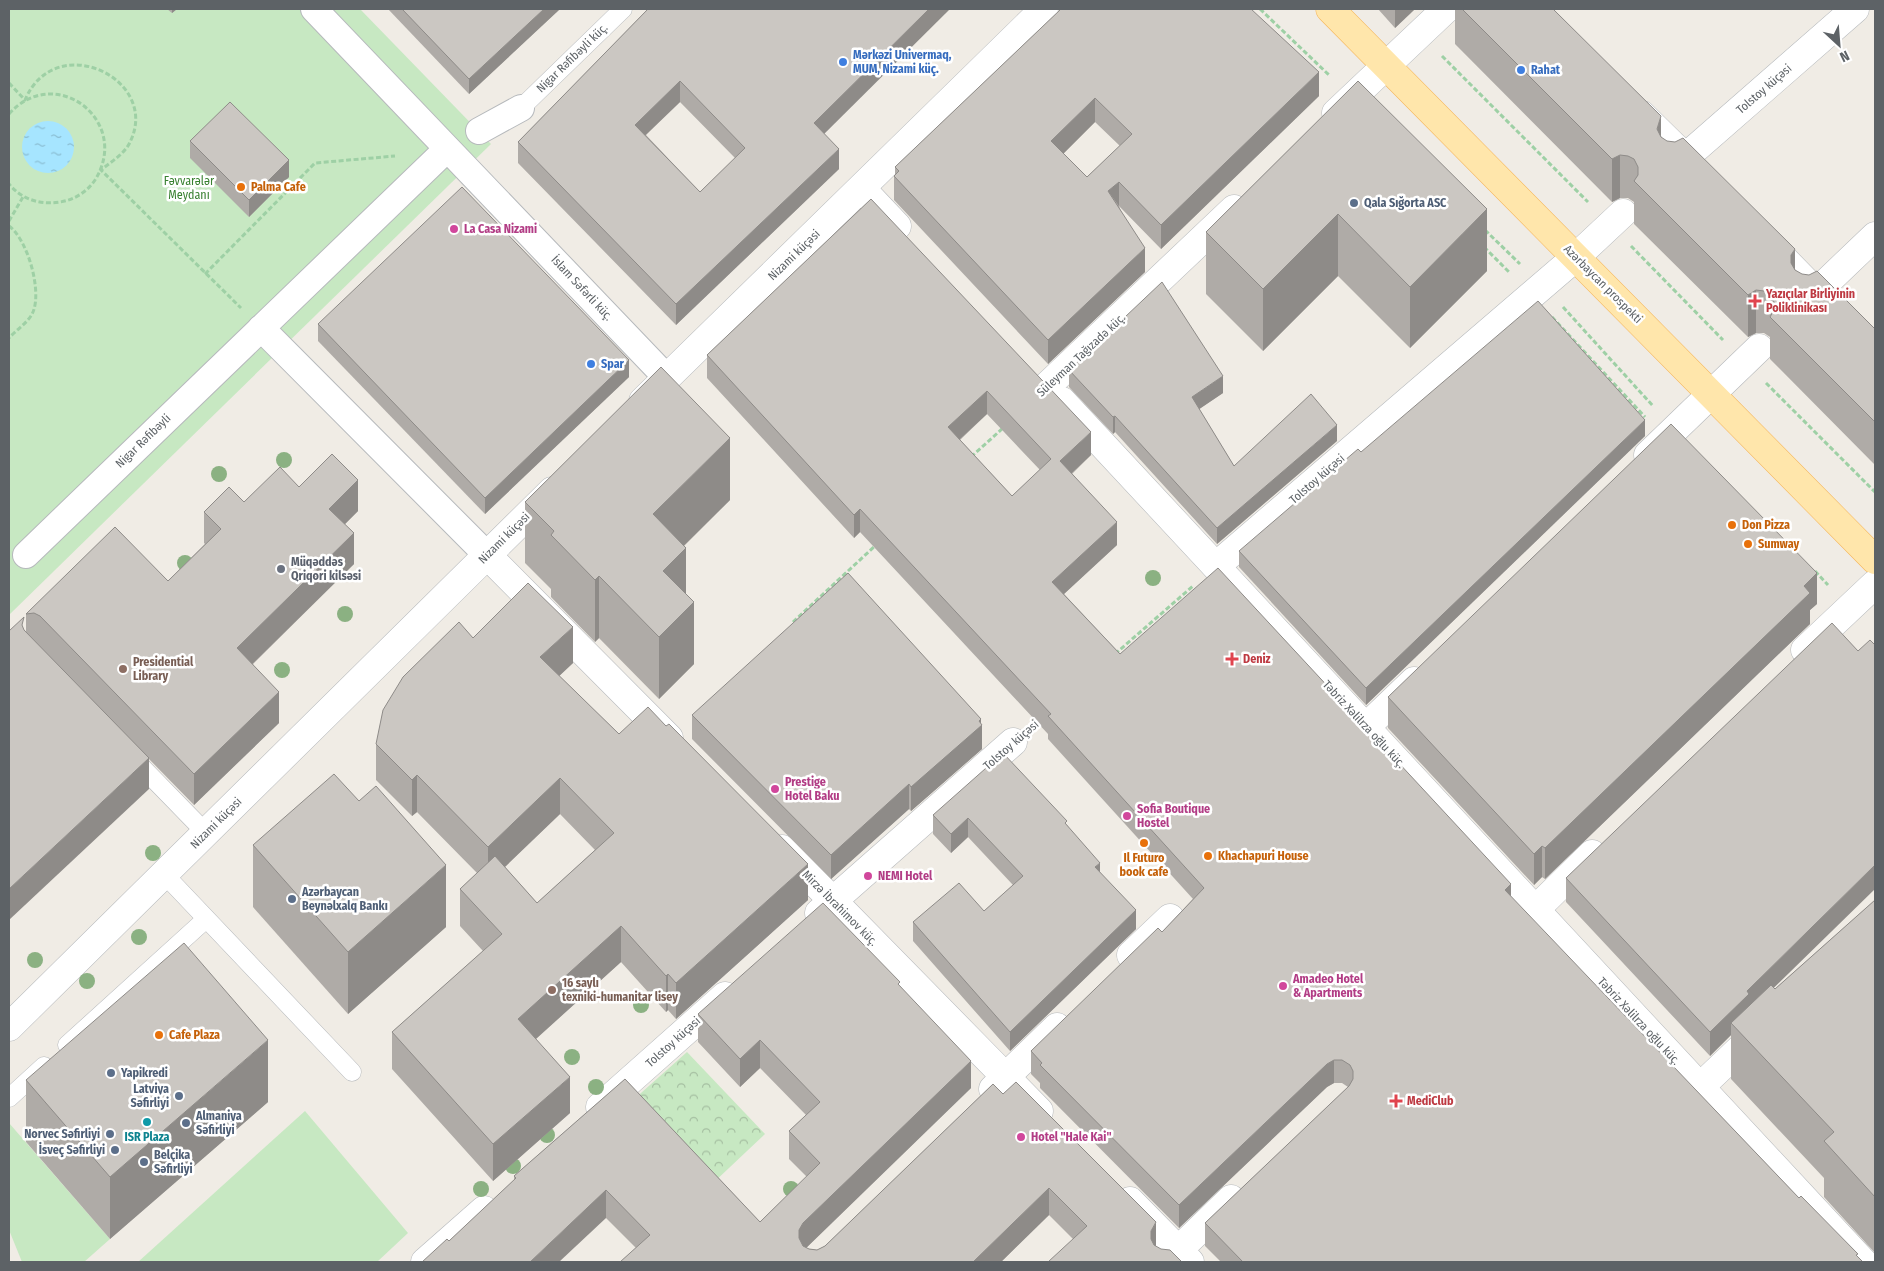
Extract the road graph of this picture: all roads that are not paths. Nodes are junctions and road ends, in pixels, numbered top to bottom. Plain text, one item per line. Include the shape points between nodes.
1 (314, 9) edge
2 (623, 9) edge
3 (1044, 9) edge
4 (1330, 9) edge
5 (1446, 9) edge
6 (1855, 9) edge
7 (1386, 64) junction
8 (1633, 99) edge
9 (521, 108) joint
10 (1320, 128) edge
11 (479, 131) dead end
12 (447, 149) junction
13 (1688, 164) joint
14 (862, 189) junction
15 (1256, 189) edge
16 (1623, 212) dead end
17 (1765, 232) edge
18 (1875, 236) edge
19 (915, 246) edge
20 (1576, 257) junction
21 (1820, 298) joint
22 (261, 328) junction
23 (1759, 348) dead end
24 (1028, 365) edge
25 (667, 378) junction
26 (1048, 386) junction
27 (1712, 394) junction
28 (626, 419) edge
29 (1633, 470) edge
30 (570, 473) edge
31 (488, 554) junction
32 (26, 555) dead end
33 (1875, 560) edge
34 (1216, 566) junction
35 (1875, 584) edge
36 (1430, 666) edge
37 (1788, 667) edge
38 (1366, 728) junction
39 (1013, 742) dead end
40 (122, 747) edge
41 (684, 753) edge
42 (762, 830) edge
43 (206, 833) junction
44 (1608, 840) edge
45 (164, 874) junction
46 (833, 900) junction
47 (1536, 909) junction
48 (1170, 918) dead end
49 (206, 919) junction
50 (804, 927) edge
51 (1113, 973) edge
52 (744, 979) edge
53 (1077, 1008) edge
54 (1777, 1014) edge
55 (9, 1027) edge
56 (352, 1072) dead end
57 (1006, 1077) junction
58 (1700, 1087) junction
59 (9, 1098) edge
60 (977, 1104) edge
61 (581, 1124) edge
62 (1054, 1125) edge
63 (1248, 1183) edge
64 (1115, 1187) edge
65 (499, 1196) edge
66 (1178, 1258) edge
67 (425, 1262) edge
68 (1863, 1262) edge

1 - 12 street, İslam Səfərli küç.
2 - 9 lane, Nigar Rəfibəyli küç.
3 - 14 street, Nizami küçəsi
4 - 7 main road, Azərbaycan prospekti
5 - 7 street
6 - 13 street, Tolstoy küçəsi
7 - 10 street
7 - 20 main road, Azərbaycan prospekti
8 - 13 lane
9 - 11 street
12 - 22 street, Nigar Rəfibəyli
12 - 25 street, İslam Səfərli küç.
14 - 19 street
14 - 25 street, Nizami küçəsi
15 - 26 street, Süleyman Tağızadə küç.
16 - 20 street, Tolstoy küçəsi
17 - 21 lane
18 - 21 street
20 - 27 main road, Azərbaycan prospekti
20 - 34 street, Tolstoy küçəsi
22 - 31 street
22 - 32 street, Nigar Rəfibəyli
23 - 27 street
24 - 26 street, Təbriz Xəlilrza oğlu küç.
25 - 28 street, Nizami küçəsi
26 - 34 street, Təbriz Xəlilrza oğlu küç.
27 - 29 street
27 - 33 main road, Azərbaycan prospekti
30 - 31 street, Nizami küçəsi
31 - 41 street
31 - 43 street, Nizami küçəsi
34 - 38 street, Təbriz Xəlilrza oğlu küç.
35 - 37 street
36 - 38 street
38 - 47 street, Təbriz Xəlilrza oğlu küç.
39 - 46 street, Tolstoy küçəsi
40 - 43 lane
42 - 46 street, Mirzə İbrahimov küç.
43 - 45 street, Nizami küçəsi
44 - 47 street
45 - 49 lane
45 - 55 street, Nizami küçəsi
46 - 50 street, Tolstoy küçəsi
46 - 57 street, Mirzə İbrahimov küç.
47 - 58 street, Təbriz Xəlilrza oğlu küç.
48 - 51 street
49 - 56 lane
49 - 59 lane
52 - 61 street, Tolstoy küçəsi
53 - 57 street
54 - 58 street
57 - 60 street
57 - 62 street, Mirzə İbrahimov küç.
58 - 68 street, Təbriz Xəlilrza oğlu küç.
63 - 66 street
64 - 66 street
65 - 67 street

